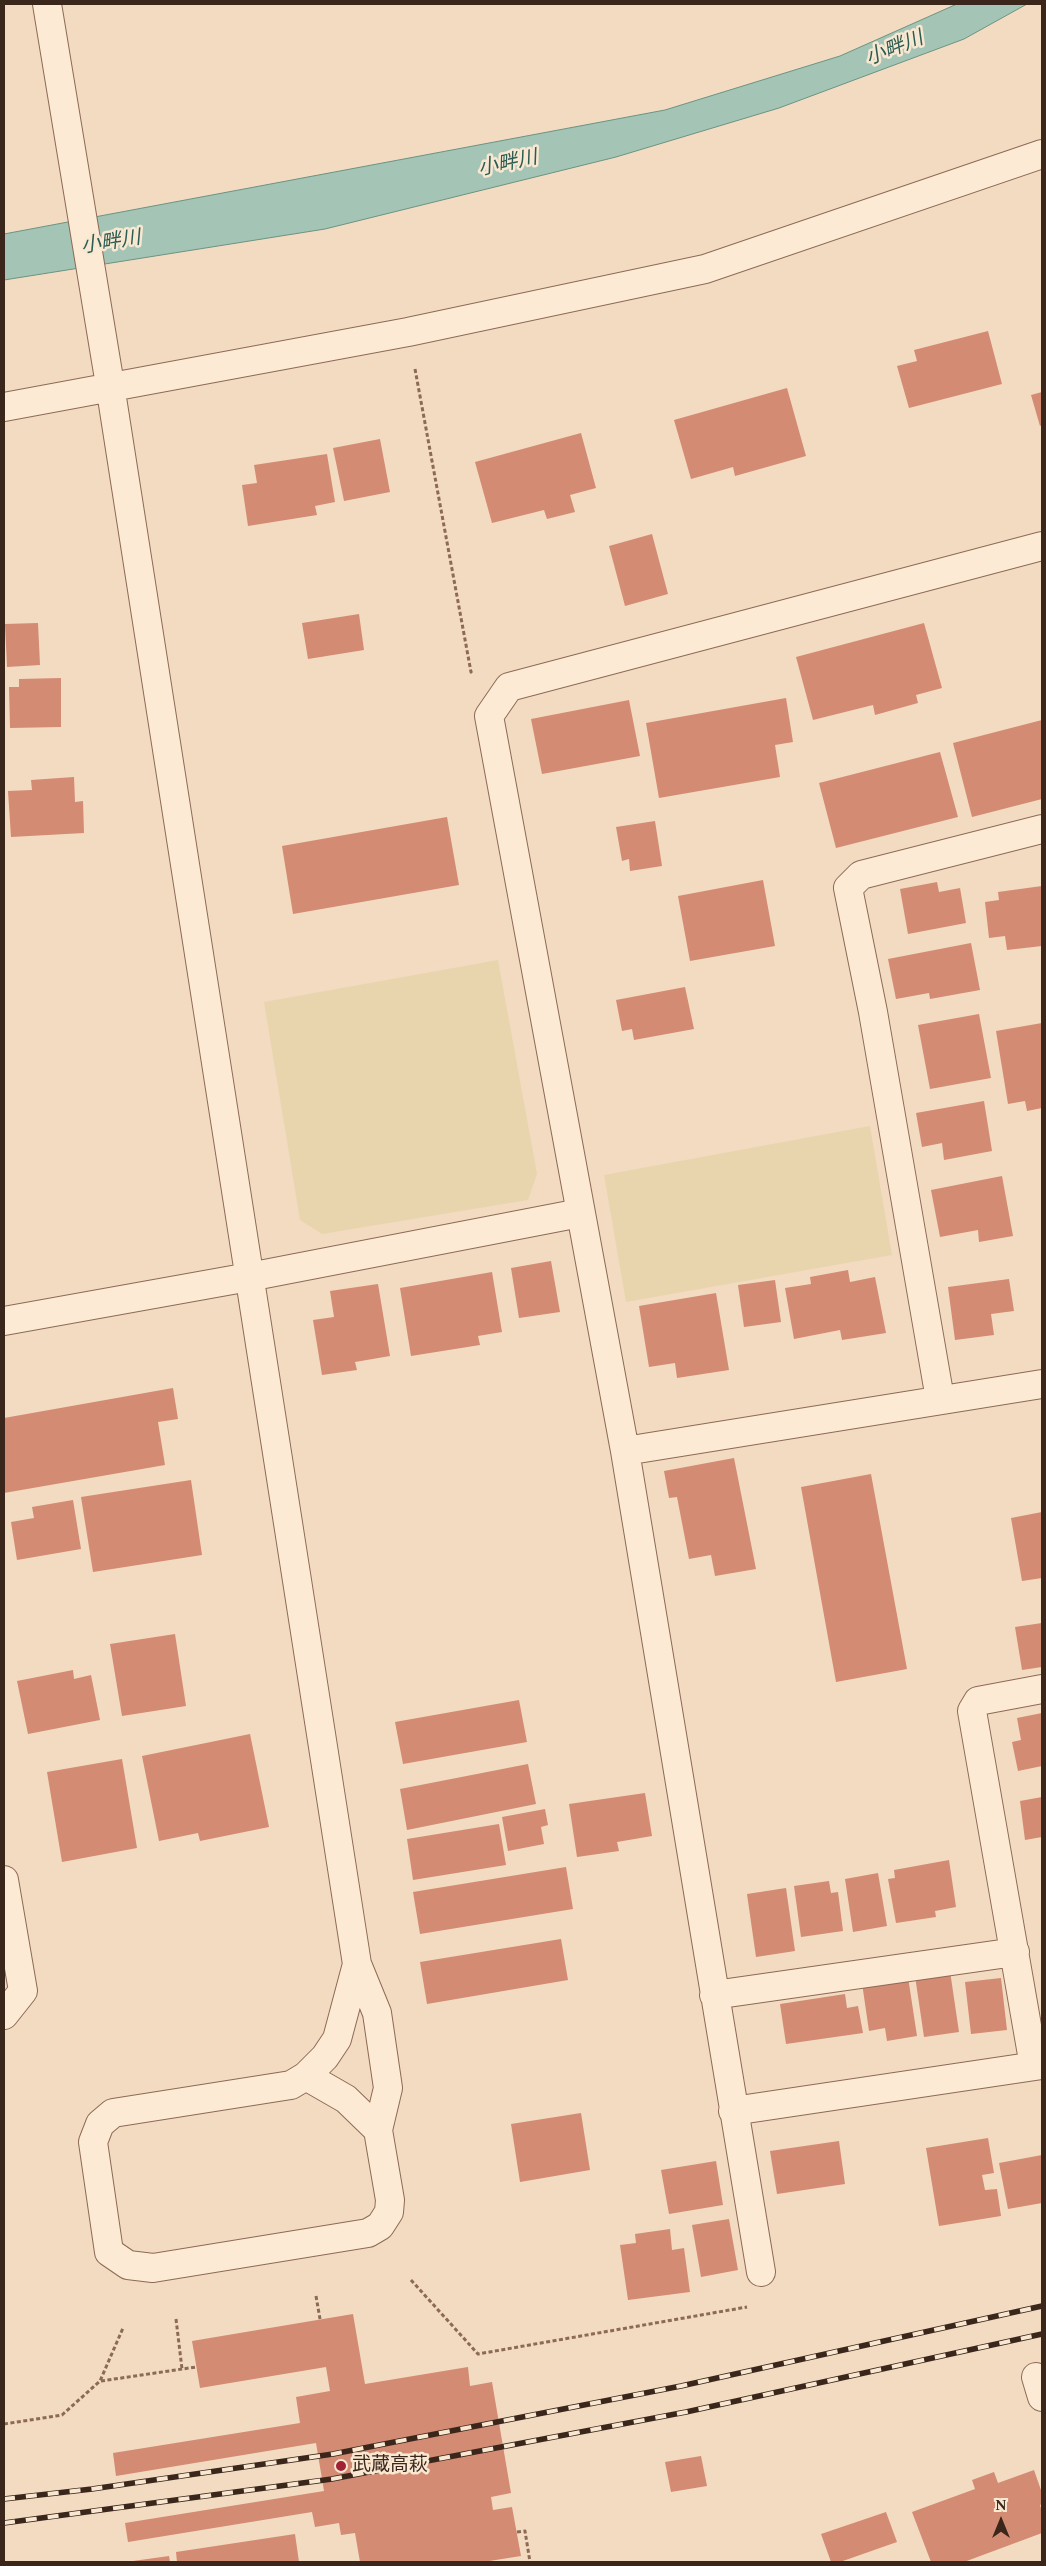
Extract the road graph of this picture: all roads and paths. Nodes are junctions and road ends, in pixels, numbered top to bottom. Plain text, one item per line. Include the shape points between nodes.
1 (47, 4) edge
2 (1042, 154) edge
3 (408, 332) junction
4 (110, 386) junction
5 (4, 407) edge
6 (1042, 546) edge
7 (501, 700) junction
8 (1042, 829) edge
9 (580, 1213) junction
10 (249, 1277) junction
11 (4, 1321) edge
12 (1042, 1384) edge
13 (940, 1399) junction
14 (624, 1451) junction
15 (1042, 1689) edge
16 (4, 1880) edge
17 (1015, 1952) junction
18 (357, 1964) junction
19 (714, 1995) junction
20 (4, 2015) edge
21 (1038, 2066) edge
22 (306, 2076) junction
23 (733, 2111) junction
24 (378, 2130) junction
25 (761, 2272) joint
26 (411, 2280) dead end
27 (316, 2296) dead end
28 (176, 2320) dead end
29 (320, 2320) dead end
30 (123, 2328) dead end
31 (196, 2367) dead end
32 (182, 2369) junction
33 (100, 2381) junction
34 (4, 2424) edge
35 (516, 2532) dead end
36 (530, 2562) edge

1 - 4 street
2 - 3 street via 705,269
3 - 4 street
3 - 7 path via 471,672
4 - 5 street
4 - 10 street
6 - 7 street via 509,687
7 - 9 street via 489,716
8 - 13 street via 861,875 848,888 873,1012
9 - 10 street
9 - 14 street
10 - 11 street
10 - 18 street
12 - 13 street
13 - 14 street
14 - 19 street
15 - 17 street via 978,1701 972,1711
16 - 20 street via 24,1992
17 - 19 street
17 - 21 street
18 - 22 street via 337,2039 325,2058
18 - 24 street via 377,2012 388,2088
19 - 23 street
21 - 23 street
22 - 24 street via 346,2099
22 - 24 street via 291,2085 113,2113 100,2124 93,2142 109,2252 128,2265 153,2268 368,2233 380,2226 390,2206
23 - 25 street
25 - 26 path via 765,2304 478,2354
27 - 29 path
28 - 32 path
30 - 33 path
31 - 32 path
32 - 33 path
33 - 34 path via 62,2414
35 - 36 path via 525,2531

